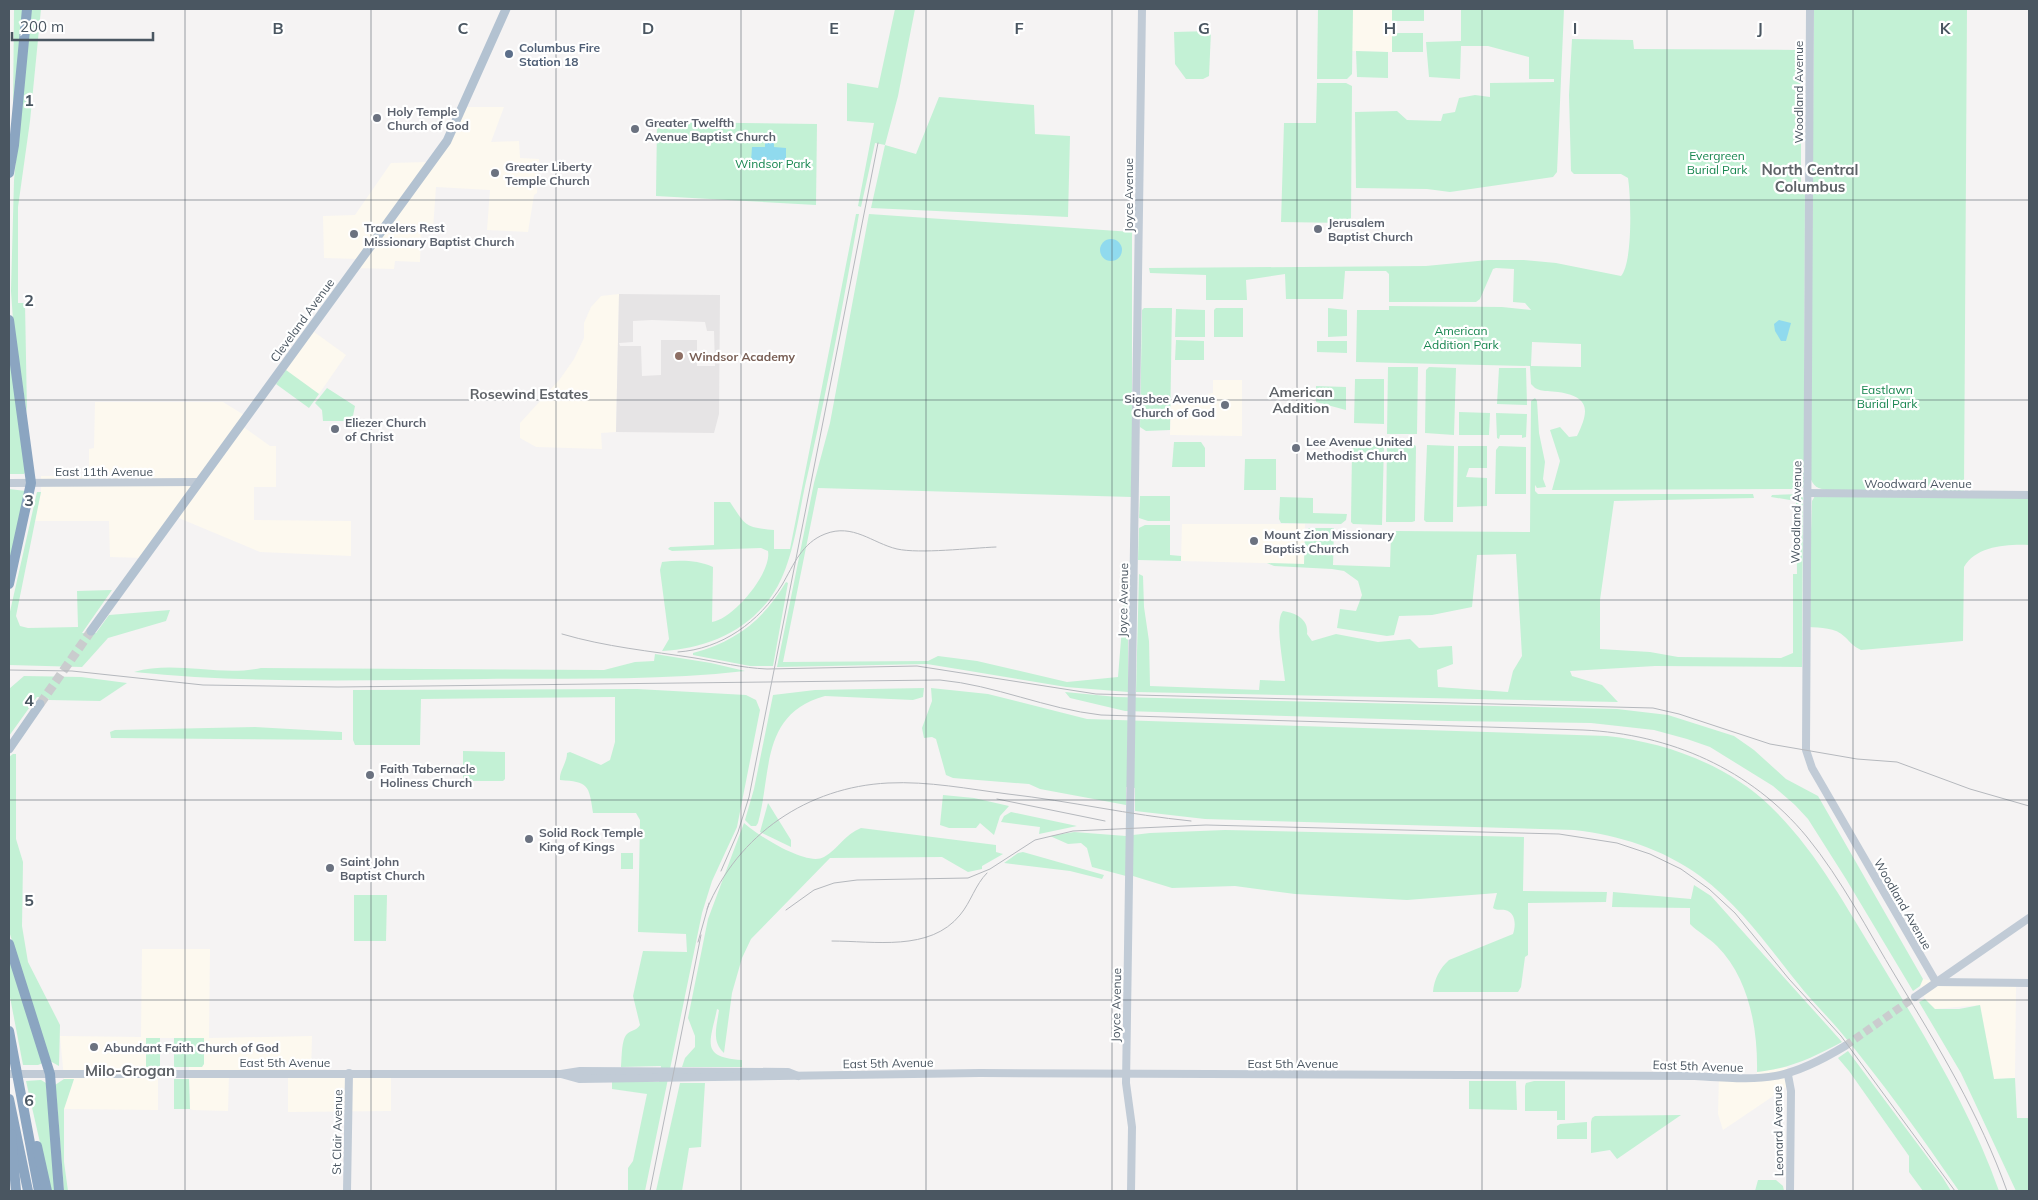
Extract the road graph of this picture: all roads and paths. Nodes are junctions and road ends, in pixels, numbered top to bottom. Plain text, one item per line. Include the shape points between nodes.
1 (27, 9) edge
2 (506, 9) edge
3 (1142, 9) edge
4 (1810, 9) edge
5 (9, 173) edge
6 (9, 320) edge
7 (30, 465) dead end
8 (13, 482) edge
9 (199, 482) junction
10 (31, 483) junction
11 (1807, 493) junction
12 (2029, 495) edge
13 (9, 584) edge
14 (91, 630) tunnel mouth
15 (40, 704) tunnel mouth
16 (11, 746) edge
17 (2029, 918) edge
18 (9, 944) edge
19 (1936, 982) junction
20 (2029, 982) edge
21 (1915, 997) tunnel mouth
22 (9, 1031) edge
23 (1845, 1046) tunnel mouth
24 (349, 1073) junction
25 (46, 1074) junction
26 (1126, 1074) junction
27 (1788, 1075) junction
28 (13, 1076) edge
29 (9, 1099) edge
30 (9, 1116) edge
31 (16, 1191) edge
32 (28, 1191) edge
33 (39, 1191) edge
34 (47, 1191) edge
35 (59, 1191) edge
36 (347, 1191) edge
37 (1130, 1191) edge
38 (1790, 1191) edge

1 - 5 highway
2 - 9 main road, Cleveland Avenue via 447,141
3 - 26 street, Joyce Avenue
4 - 11 street, Woodland Avenue
6 - 10 highway
7 - 10 street
8 - 10 street, East 11th Avenue
9 - 10 street, East 11th Avenue
9 - 14 main road, Cleveland Avenue
10 - 13 highway
11 - 12 street, Woodward Avenue
11 - 19 street, Woodland Avenue via 1807,757
15 - 16 main road
17 - 19 street
18 - 25 highway
19 - 20 street
19 - 21 street
22 - 28 highway
23 - 27 street, Leonard Avenue
24 - 25 street, East 5th Avenue
24 - 26 street, East 5th Avenue via 561,1074 579,1079
24 - 36 street, St Clair Avenue
25 - 28 street, East 5th Avenue
25 - 35 highway
26 - 27 street, East 5th Avenue via 1695,1076 1744,1079
26 - 37 street, Joyce Avenue via 1132,1127
27 - 38 street, Leonard Avenue via 1791,1091
28 - 33 highway
28 - 34 highway
29 - 32 highway
30 - 31 highway

